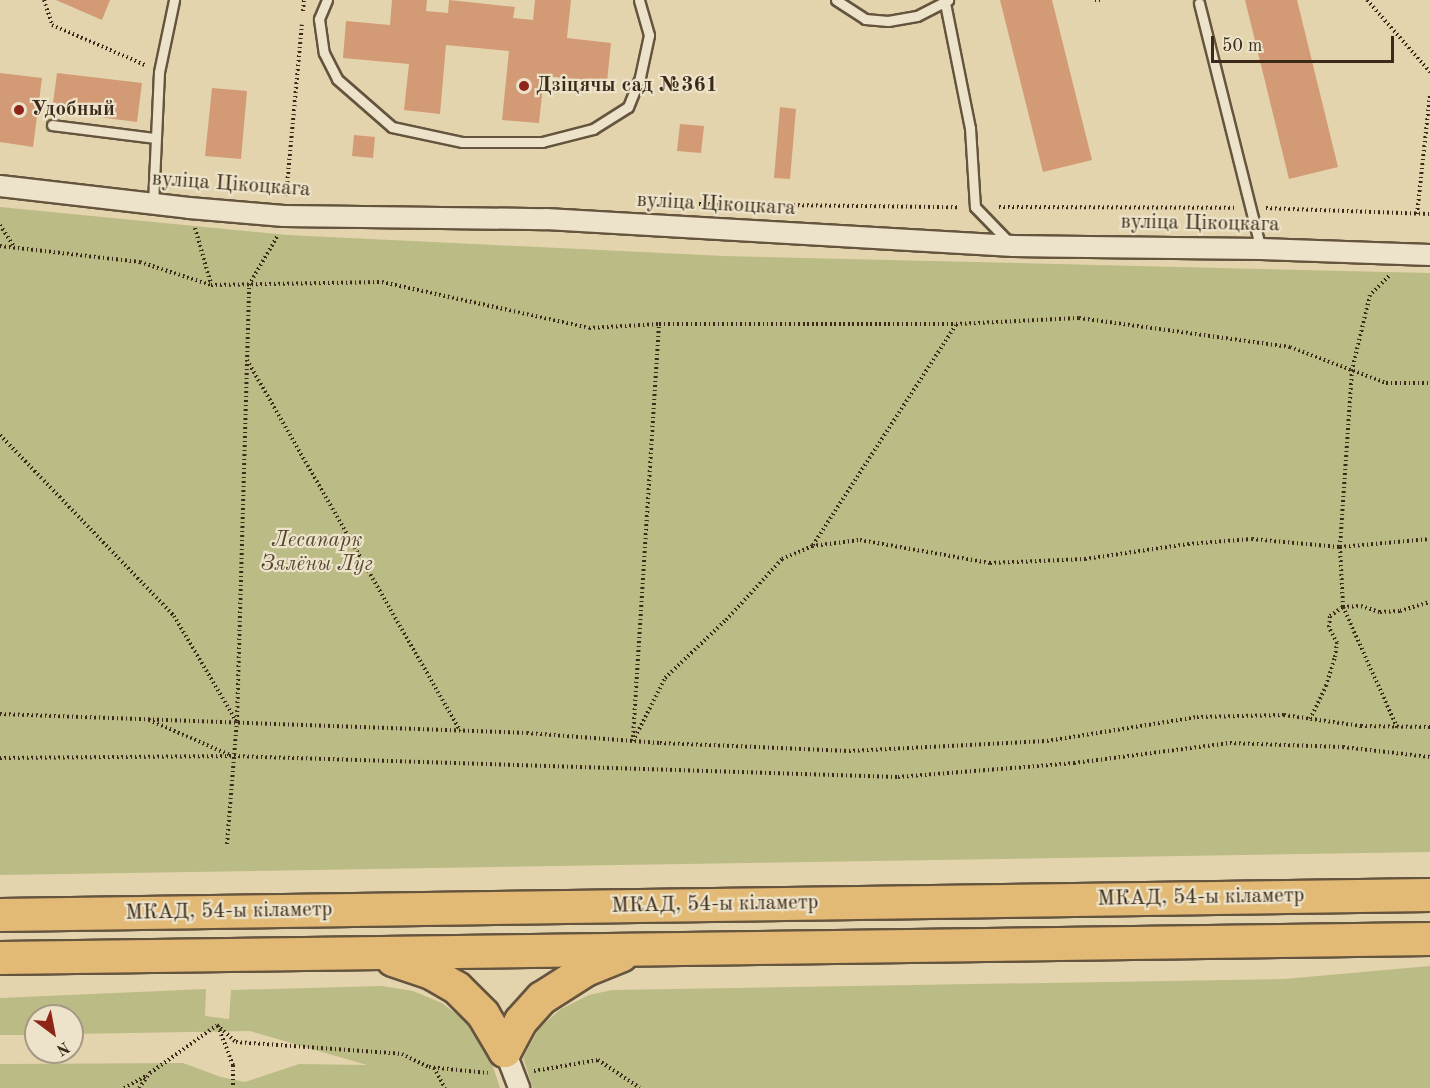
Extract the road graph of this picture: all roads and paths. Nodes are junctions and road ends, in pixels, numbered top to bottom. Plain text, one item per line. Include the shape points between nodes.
1 (44, 0) edge
2 (174, 0) edge
3 (304, 0) edge
4 (327, 0) edge
5 (639, 0) edge
6 (836, 0) edge
7 (1095, 0) edge
8 (1100, 0) edge
9 (1367, 0) edge
10 (946, 2) edge
11 (1199, 3) dead end
12 (159, 72) junction
13 (1430, 72) edge
14 (1430, 94) edge
15 (52, 124) dead end
16 (155, 138) junction
17 (0, 186) edge
18 (286, 195) dead end
19 (153, 204) junction
20 (975, 207) junction
21 (1250, 208) junction
22 (1417, 214) junction
23 (1430, 214) edge
24 (0, 225) edge
25 (283, 227) dead end
26 (0, 246) edge
27 (200, 246) dead end
28 (1013, 246) junction
29 (15, 248) junction
30 (1261, 249) junction
31 (1430, 255) edge
32 (1394, 272) dead end
33 (211, 285) junction
34 (249, 285) junction
35 (659, 324) junction
36 (956, 324) junction
37 (247, 359) junction
38 (1352, 370) junction
39 (1430, 383) edge
40 (0, 435) edge
41 (1430, 539) edge
42 (812, 546) junction
43 (1340, 547) junction
44 (1430, 602) edge
45 (1343, 607) junction
46 (0, 714) edge
47 (146, 719) junction
48 (1310, 719) junction
49 (237, 721) junction
50 (1397, 727) junction
51 (1430, 727) edge
52 (460, 731) junction
53 (633, 741) junction
54 (234, 756) junction
55 (1430, 757) edge
56 (0, 758) edge
57 (227, 844) dead end
58 (1430, 895) edge
59 (0, 915) edge
60 (1430, 939) edge
61 (633, 951) junction
62 (373, 953) junction
63 (0, 958) edge
64 (217, 1025) junction
65 (434, 1068) junction
66 (513, 1071) edge
67 (150, 1073) junction
68 (124, 1088) edge
69 (139, 1088) edge
70 (233, 1088) edge
71 (445, 1088) edge
72 (640, 1088) edge

1 - 12 path via 52,25
2 - 12 lane
3 - 18 path
4 - 5 lane via 319,19 324,53 337,79 392,127 462,142 542,142 593,129 628,107 640,77 649,35
6 - 10 lane via 866,19 888,21 917,16
7 - 8 path
9 - 13 path
10 - 20 lane via 970,128
11 - 21 lane
12 - 16 lane
14 - 22 path
15 - 16 lane
16 - 19 lane
17 - 19 street, вуліца Цікоцкага
19 - 28 street, вуліца Цікоцкага via 284,216 546,219
20 - 21 path
20 - 28 lane
21 - 22 path
21 - 30 lane
22 - 23 path
24 - 29 path
25 - 34 path
26 - 29 path
27 - 33 path
28 - 30 street, вуліца Цікоцкага
29 - 33 path via 140,262
30 - 31 street, вуліца Цікоцкага
32 - 38 path via 1370,295
33 - 34 path
34 - 35 path via 382,282 589,328
34 - 37 path
35 - 36 path
35 - 53 path
36 - 38 path via 1079,318 1290,347
36 - 42 path
37 - 49 path
37 - 52 path
38 - 39 path via 1386,383
38 - 43 path
40 - 49 path via 174,616
41 - 43 path
42 - 43 path via 860,540 990,563 1085,559 1188,543 1252,539
42 - 53 path via 782,559 665,678
43 - 45 path
44 - 45 path via 1400,611
45 - 48 path via 1330,616 1329,627 1337,643 1335,657
45 - 50 path
46 - 47 path
47 - 49 path
47 - 54 path
48 - 50 path
48 - 53 path via 1284,715 1197,717 1047,741 849,752
49 - 52 path
49 - 54 path
50 - 51 path
52 - 53 path
54 - 55 path via 897,777 1074,763 1230,743 1343,747
54 - 56 path
54 - 57 path
58 - 59 highway, МКАД, 54-ы кіламетр
60 - 61 highway, МКАД, 54-ы кіламетр
61 - 62 highway, МКАД, 54-ы кіламетр
61 - 66 highway via 586,970 542,998 521,1021
62 - 63 highway, МКАД, 54-ы кіламетр
62 - 66 highway via 431,973 457,988 483,1014
64 - 65 path via 236,1042 402,1054
64 - 67 path
64 - 70 path via 233,1065
65 - 66 path
65 - 71 path
66 - 72 path via 598,1060
67 - 68 path
67 - 69 path

